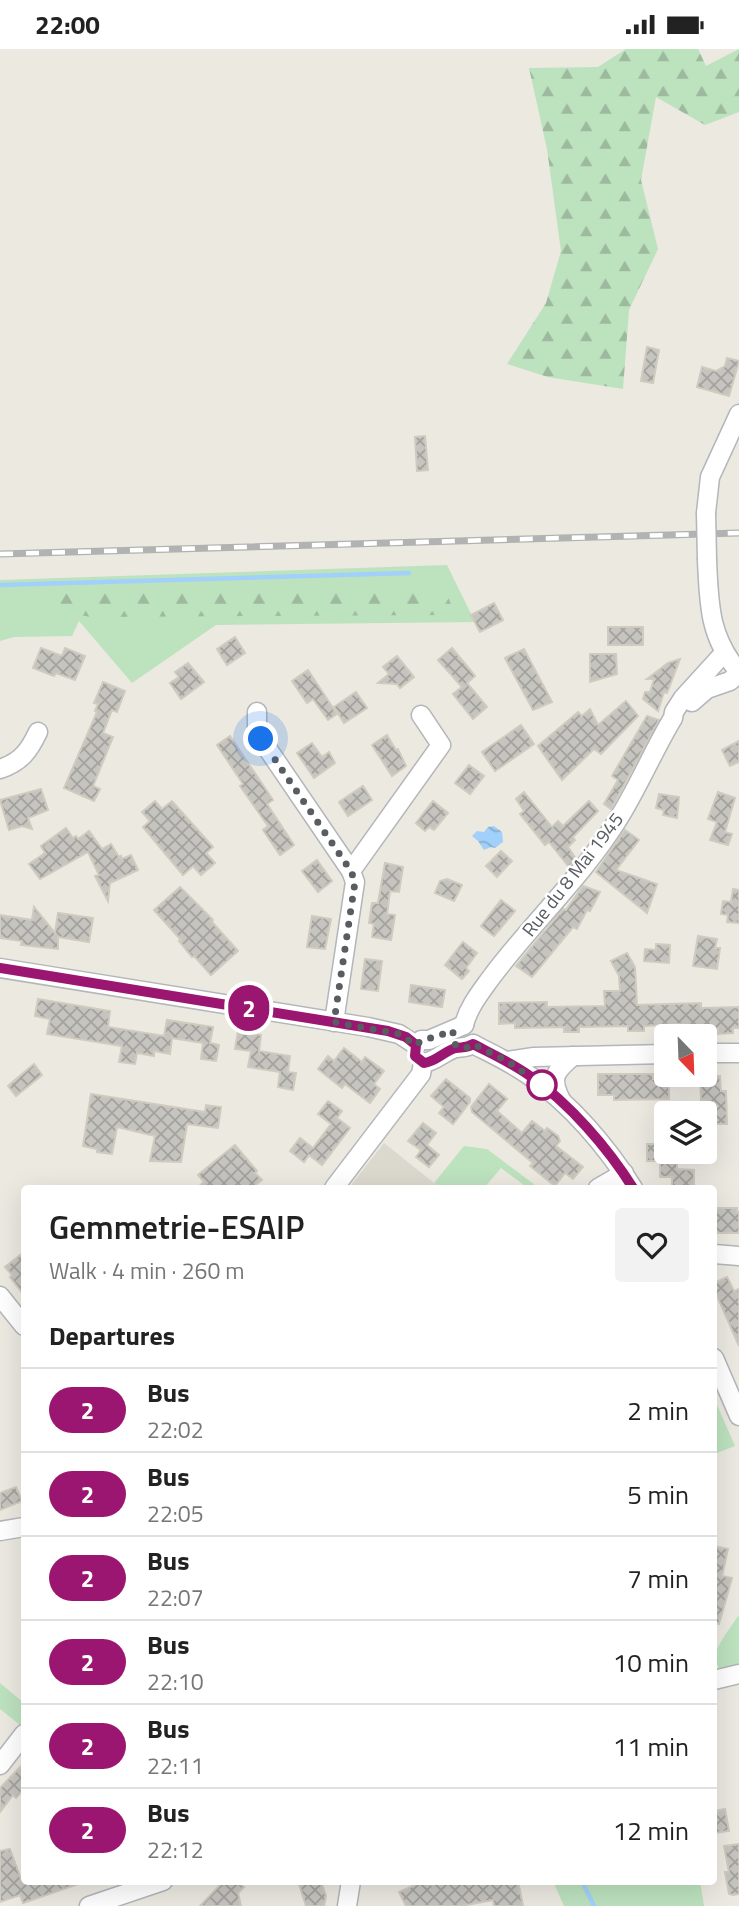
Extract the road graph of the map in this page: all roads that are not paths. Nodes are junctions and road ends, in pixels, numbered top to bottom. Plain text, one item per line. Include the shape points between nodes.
1 (737, 424) edge
2 (724, 653) junction
3 (739, 673) edge
4 (257, 712) dead end
5 (421, 715) dead end
6 (673, 718) junction
7 (38, 732) dead end
8 (0, 769) edge
9 (351, 871) junction
10 (0, 968) edge
11 (334, 1022) junction
12 (462, 1037) junction
13 (426, 1051) junction
14 (718, 1053) edge
15 (739, 1053) edge
16 (654, 1054) edge
17 (573, 1056) junction
18 (507, 1061) junction
19 (561, 1102) junction
20 (624, 1173) junction
21 (336, 1185) edge
22 (603, 1185) edge
23 (632, 1185) edge
24 (717, 1254) edge
25 (739, 1256) edge
26 (0, 1296) edge
27 (21, 1321) edge
28 (717, 1365) edge
29 (739, 1416) edge
30 (21, 1528) edge
31 (0, 1531) edge
32 (739, 1674) edge
33 (717, 1679) edge
34 (21, 1738) edge
35 (0, 1765) edge
36 (151, 1885) edge
37 (350, 1885) edge
38 (89, 1906) edge
39 (346, 1906) edge

1 - 2 street, Rue du 8 Mai 1945, bridge via 710,477 706,513 712,621
2 - 3 street, Rue du 8 Mai 1945
2 - 6 street, Rue du 8 Mai 1945 via 683,698
3 - 6 street, Rue du 8 Mai 1945 via 707,689
4 - 9 street via 261,739
5 - 9 street via 441,745
6 - 12 street, Rue du 8 Mai 1945 via 616,822 476,999
7 - 8 street via 23,757
9 - 11 street via 355,882
10 - 11 street
11 - 13 street via 399,1034
12 - 13 street
12 - 18 street
13 - 21 street via 421,1074
14 - 15 street
16 - 17 street
17 - 18 street
17 - 19 street via 556,1072
18 - 19 street
19 - 20 street
20 - 22 street
20 - 23 street
24 - 25 street
26 - 27 street
28 - 29 street
30 - 31 street
32 - 33 street
34 - 35 street
36 - 38 street
37 - 39 street

